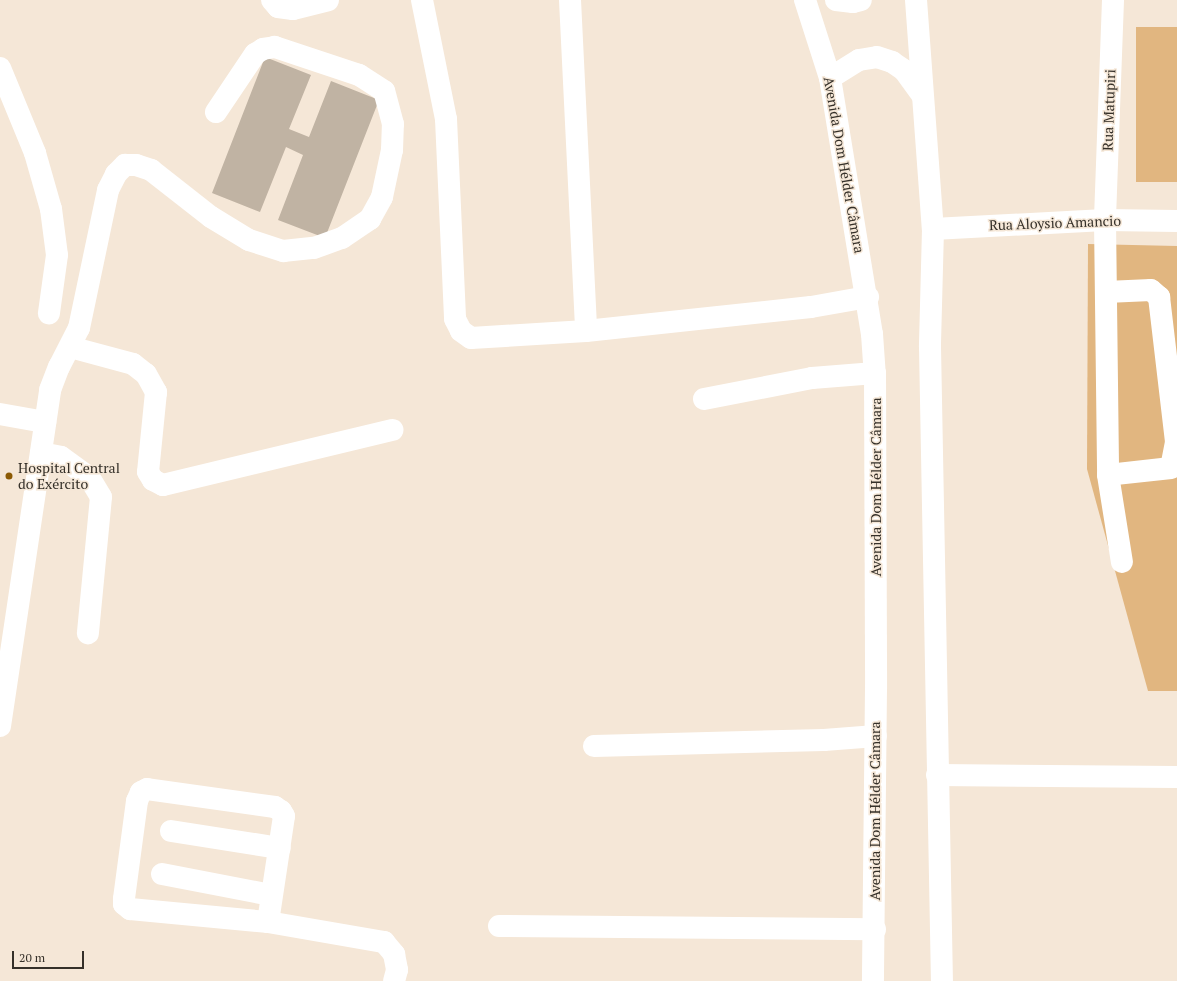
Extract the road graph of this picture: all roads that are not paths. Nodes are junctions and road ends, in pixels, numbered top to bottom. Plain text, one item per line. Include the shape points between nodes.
1 (272, 0) edge
2 (328, 0) edge
3 (422, 0) edge
4 (570, 0) edge
5 (805, 0) edge
6 (836, 0) edge
7 (861, 0) edge
8 (916, 0) edge
9 (1113, 0) edge
10 (0, 68) edge
11 (830, 78) junction
12 (922, 93) junction
13 (216, 112) dead end
14 (1105, 220) junction
15 (1177, 221) edge
16 (933, 229) junction
17 (1106, 292) junction
18 (868, 297) junction
19 (49, 313) dead end
20 (586, 331) junction
21 (70, 347) junction
22 (875, 373) junction
23 (704, 399) dead end
24 (0, 414) edge
25 (46, 422) junction
26 (392, 430) dead end
27 (41, 453) junction
28 (1108, 475) junction
29 (1174, 477) edge
30 (1122, 562) dead end
31 (88, 633) dead end
32 (0, 726) edge
33 (876, 736) junction
34 (594, 746) dead end
35 (937, 775) junction
36 (1177, 777) edge
37 (171, 831) dead end
38 (280, 848) junction
39 (162, 874) dead end
40 (272, 895) junction
41 (268, 922) junction
42 (499, 926) dead end
43 (875, 929) junction
44 (394, 981) edge
45 (873, 981) edge
46 (942, 981) edge

1 - 2 main road via 278,6 293,9
3 - 20 main road via 446,119 455,319 461,331 470,338
4 - 20 main road
5 - 11 main road, Avenida Dom Hélder Câmara
6 - 7 main road
8 - 12 main road
9 - 14 main road, Rua Matupiri
10 - 19 main road via 35,153 51,209 57,255
11 - 12 main road via 859,60 876,58 904,70
11 - 18 main road, Avenida Dom Hélder Câmara
12 - 16 main road
13 - 21 main road via 255,54 263,49 275,47 359,76 384,91 393,124 392,150 382,197 370,219 342,238 314,248 283,251 249,240 211,217 151,170 126,165 116,174 108,190 79,328
14 - 15 main road, Rua Aloysio Amancio
14 - 16 main road, Rua Aloysio Amancio
14 - 17 main road, Rua Matupiri
16 - 35 main road via 930,347
17 - 28 main road, Rua Matupiri
17 - 29 main road via 1151,290 1159,297 1176,442
18 - 20 main road via 811,307
18 - 22 main road, Avenida Dom Hélder Câmara
21 - 25 main road via 50,390
21 - 26 main road via 133,364 146,374 156,392 148,472 153,480 163,485
22 - 23 main road via 812,378
22 - 33 main road, Avenida Dom Hélder Câmara
24 - 25 main road
25 - 27 main road
27 - 31 main road via 60,457 89,477 101,497
27 - 32 main road
28 - 29 main road
28 - 30 main road, Rua Matupiri
33 - 34 main road via 824,740
33 - 43 main road, Avenida Dom Hélder Câmara
35 - 36 main road
35 - 46 main road
37 - 38 main road
38 - 40 main road
38 - 41 main road via 284,816 275,807 147,789 141,792 124,904 130,909
39 - 40 main road
40 - 41 main road
41 - 44 main road via 384,942 394,954 397,970
42 - 43 main road
43 - 45 main road, Avenida Dom Hélder Câmara

